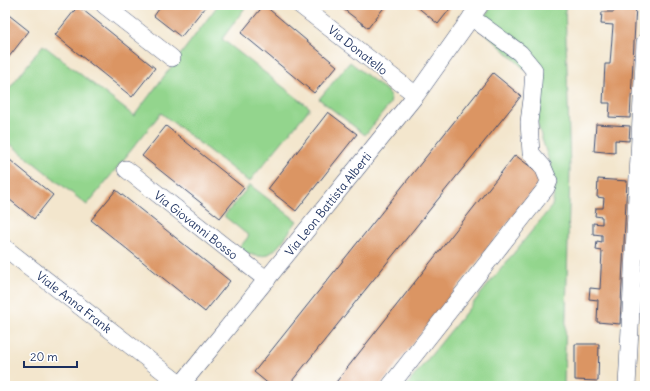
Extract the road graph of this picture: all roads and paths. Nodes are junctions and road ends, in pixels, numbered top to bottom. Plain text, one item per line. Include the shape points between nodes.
1 (104, 5) edge
2 (300, 5) edge
3 (476, 11) edge
4 (645, 42) edge
5 (172, 58) dead end
6 (416, 95) junction
7 (126, 170) dead end
8 (5, 248) edge
9 (267, 280) junction
10 (182, 386) edge
11 (390, 386) edge
12 (627, 386) edge

1 - 5 street
2 - 6 street, Via Donatello
3 - 6 street, Via Leon Battista Alberti
3 - 11 street, Via Leon Battista Alberti via 534,70 529,122 531,153 543,167 549,180 541,195
4 - 12 street
6 - 9 street, Via Leon Battista Alberti
7 - 9 street, Via Giovanni Bosso
8 - 10 street, Viale Anna Frank
9 - 10 street, Via Leon Battista Alberti

